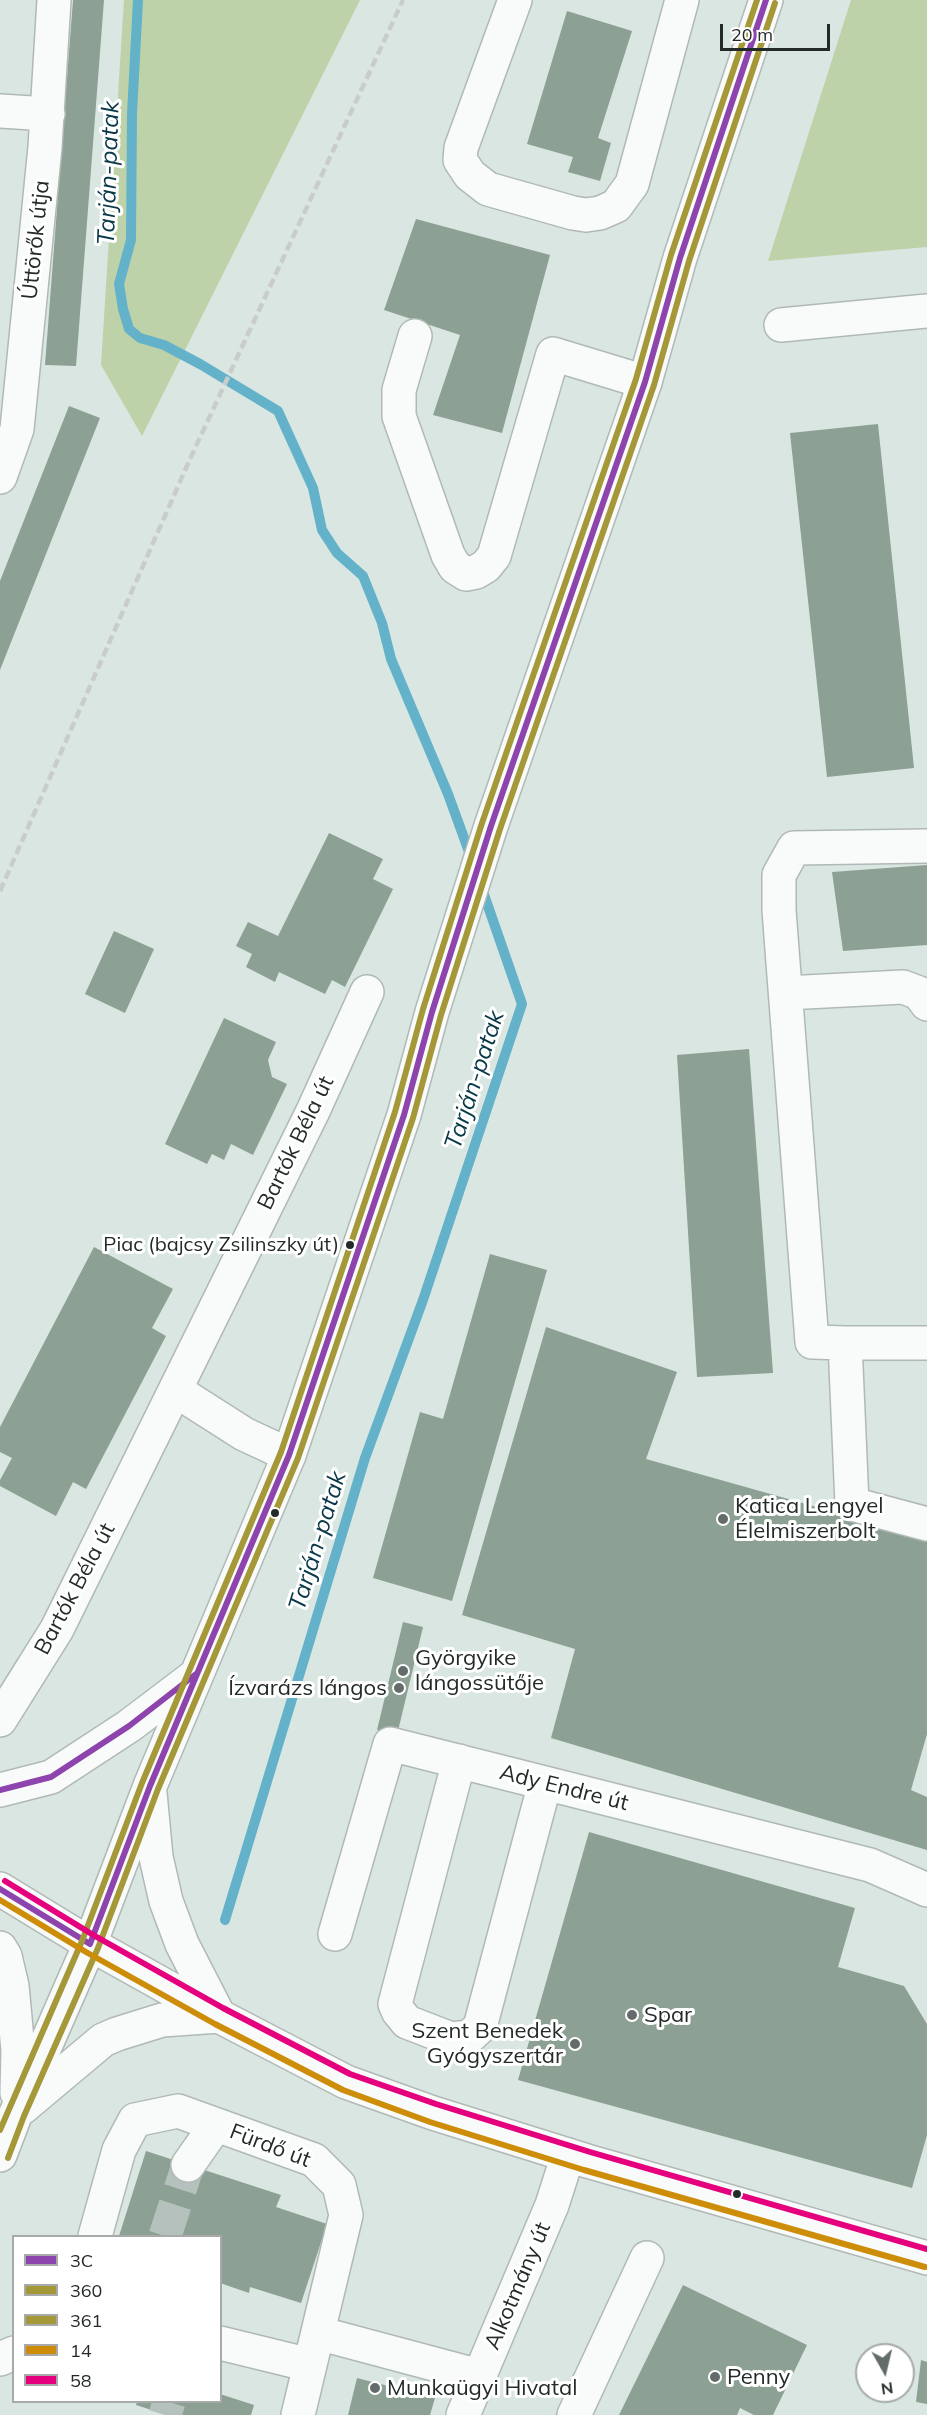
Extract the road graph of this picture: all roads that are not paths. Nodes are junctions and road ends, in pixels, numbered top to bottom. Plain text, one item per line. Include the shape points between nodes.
1 (54, 0) edge
2 (515, 0) edge
3 (682, 0) edge
4 (766, 0) edge
5 (0, 111) edge
6 (48, 114) junction
7 (927, 310) edge
8 (781, 325) dead end
9 (415, 336) dead end
10 (645, 382) junction
11 (0, 477) edge
12 (927, 846) edge
13 (367, 992) dead end
14 (786, 993) junction
15 (927, 1004) edge
16 (845, 1343) junction
17 (927, 1343) edge
18 (175, 1390) junction
19 (289, 1455) junction
20 (927, 1524) edge
21 (196, 1674) junction
22 (0, 1720) edge
23 (459, 1761) junction
24 (545, 1783) junction
25 (150, 1786) junction
26 (0, 1790) edge
27 (0, 1889) edge
28 (927, 1890) edge
29 (335, 1934) dead end
30 (90, 1944) junction
31 (0, 1948) edge
32 (219, 2016) junction
33 (16, 2113) junction
34 (216, 2125) junction
35 (0, 2155) edge
36 (568, 2155) junction
37 (188, 2164) tunnel mouth
38 (95, 2235) edge
39 (647, 2258) dead end
40 (927, 2258) edge
41 (318, 2333) junction
42 (222, 2343) edge
43 (310, 2365) junction
44 (479, 2376) junction
45 (298, 2415) edge
46 (463, 2415) edge
47 (574, 2415) edge

1 - 6 main road, Úttörők útja
2 - 3 main road via 460,160 470,175 488,189 586,215 616,206 632,184
4 - 10 main road via 680,258
5 - 6 main road
6 - 11 main road, Úttörők útja via 17,429
7 - 8 main road
9 - 10 main road via 399,390 399,416 448,555 455,567 466,574 486,566 494,556 552,354
10 - 19 main road via 491,826 404,1115
12 - 14 main road via 794,848 779,875
13 - 18 main road, Bartók Béla út via 313,1111
14 - 15 main road via 903,987 919,993
14 - 16 main road via 812,1342
16 - 17 main road
16 - 20 main road via 852,1504
18 - 19 main road via 244,1434
18 - 22 main road, Bartók Béla út via 57,1629
19 - 21 main road
21 - 25 main road
21 - 26 main road via 129,1726 51,1777
23 - 24 main road, Ady Endre út
23 - 24 main road via 395,2004 407,2022 451,2039 469,2037 480,2027
23 - 29 main road, Ady Endre út via 390,1744
24 - 28 main road, Ady Endre út via 870,1865
25 - 30 main road
25 - 32 main road via 156,1857 166,1901 182,1944
27 - 30 main road
30 - 32 main road
30 - 33 main road
31 - 33 main road via 13,1997 18,2050
32 - 33 main road via 162,2020 103,2040
32 - 36 main road via 346,2082
33 - 35 main road
34 - 37 main road
34 - 38 main road, Fürdő út via 178,2111 135,2120 119,2150
34 - 41 main road, Fürdő út via 314,2160 339,2185 346,2215
36 - 40 main road
36 - 44 main road, Alkotmány út via 540,2234
39 - 47 main road
41 - 43 main road, Fürdő út
41 - 44 main road
42 - 43 main road
43 - 45 main road, Fürdő út
44 - 46 main road, Alkotmány út

